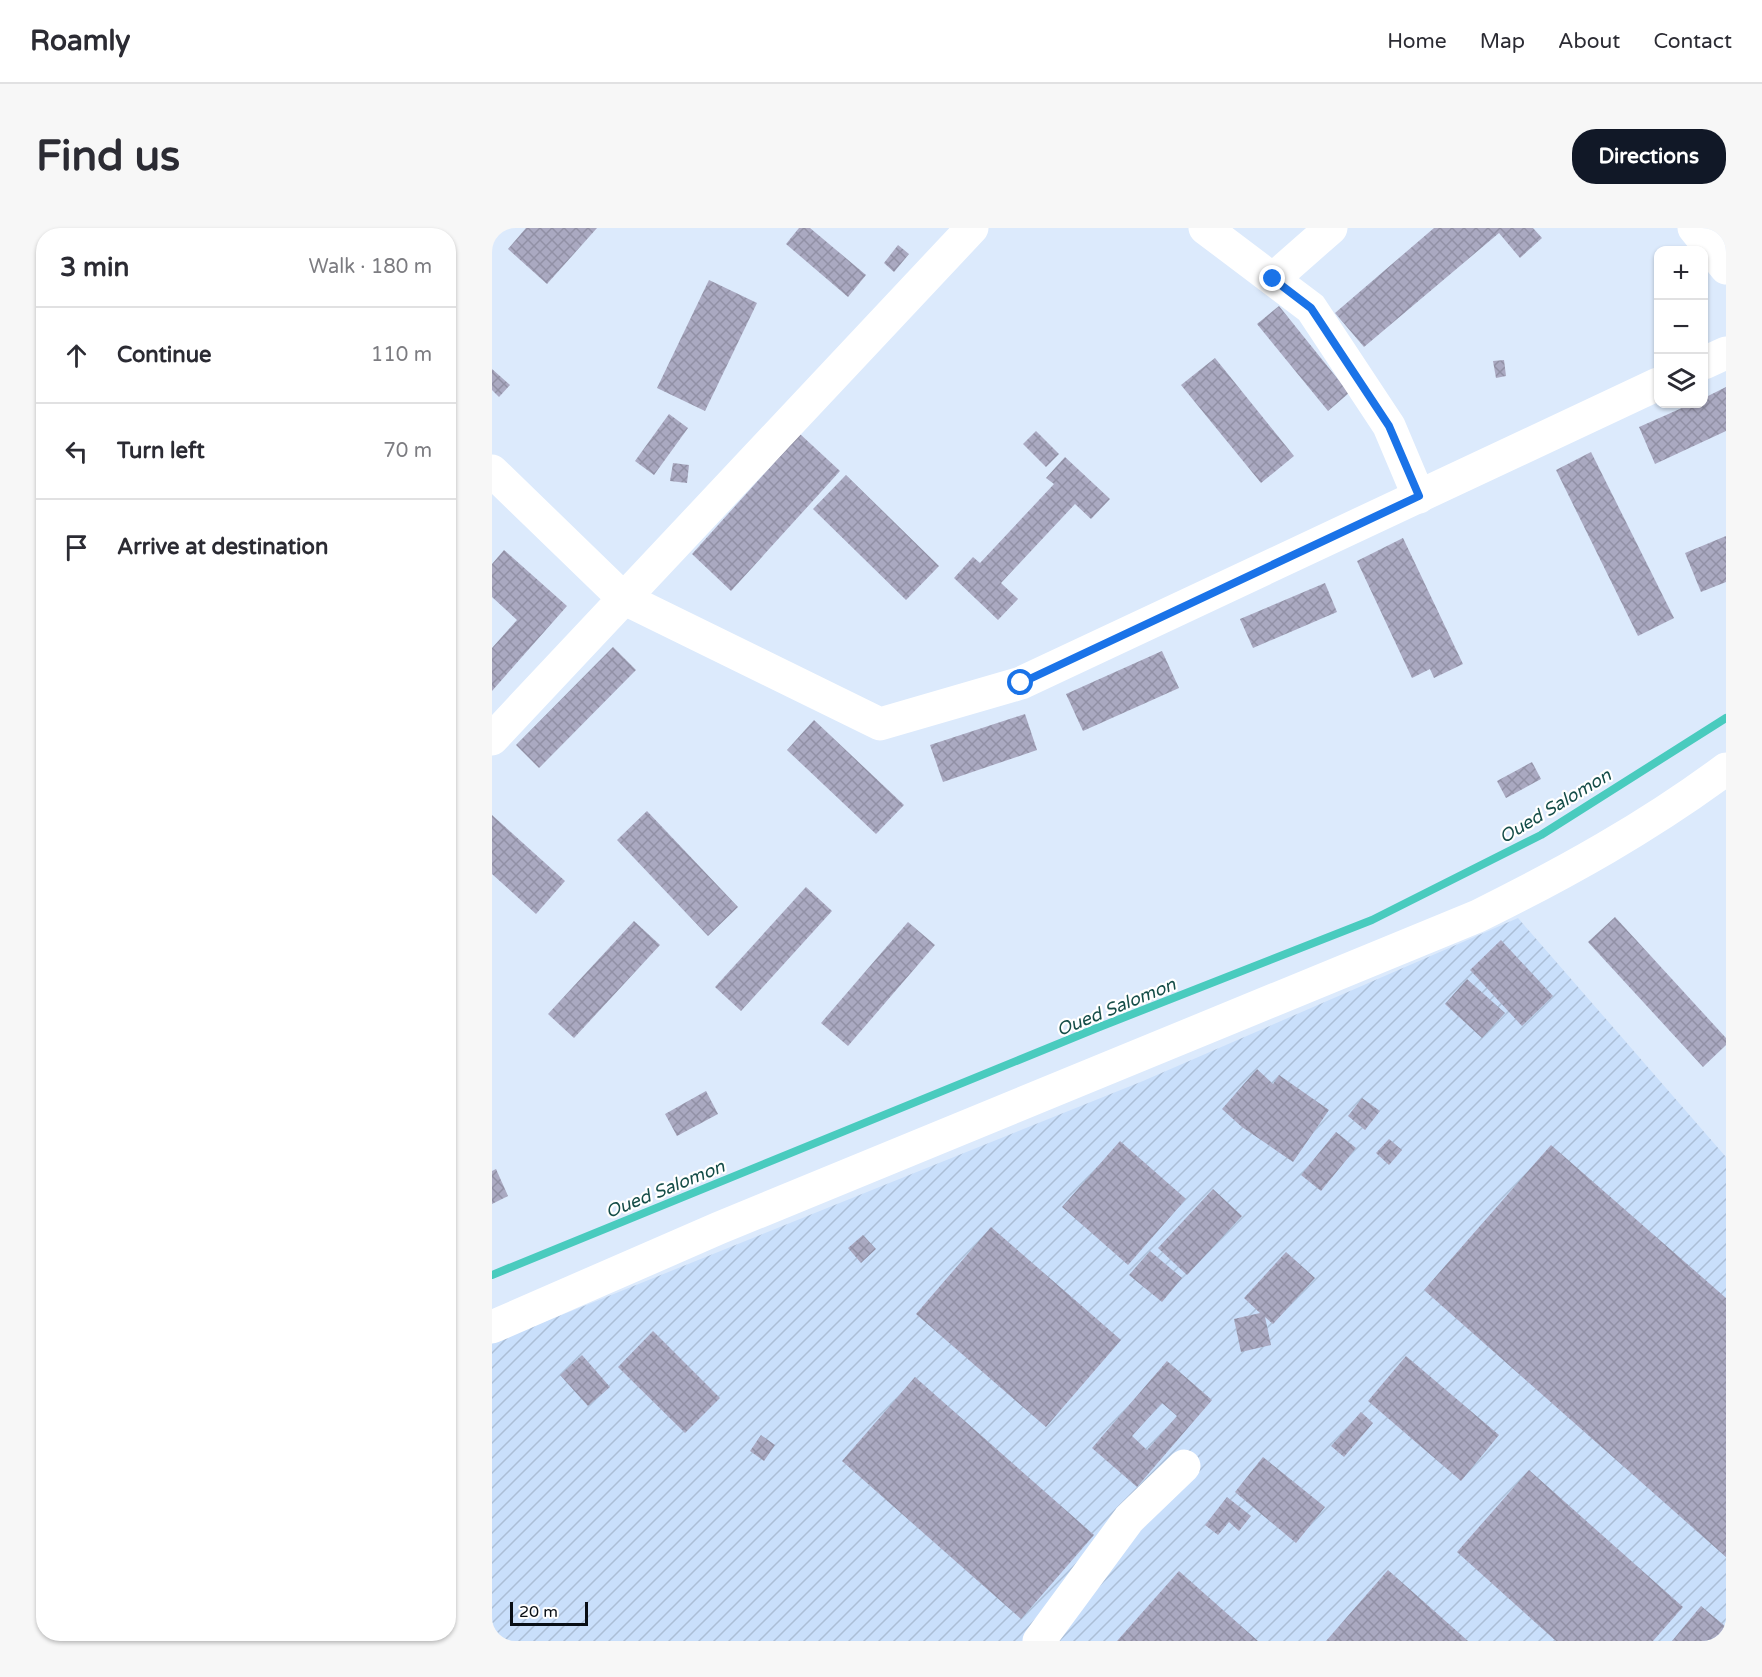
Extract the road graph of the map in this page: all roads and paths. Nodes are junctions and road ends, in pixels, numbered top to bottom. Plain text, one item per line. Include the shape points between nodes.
1 (972, 228) edge
2 (1206, 228) edge
3 (1331, 228) edge
4 (1694, 228) edge
5 (1726, 268) edge
6 (1273, 279) junction
7 (1726, 353) edge
8 (1708, 361) edge
9 (1654, 386) edge
10 (492, 471) edge
11 (1419, 496) junction
12 (624, 598) junction
13 (492, 739) edge
14 (1726, 769) edge
15 (492, 1327) edge
16 (1184, 1466) dead end
17 (1040, 1641) edge

1 - 12 street
2 - 6 street
3 - 6 street
4 - 5 street
6 - 11 street via 1311,308 1389,426
7 - 8 street
9 - 11 street
10 - 12 street
11 - 12 street via 1021,683 880,724
12 - 13 street
14 - 15 street via 1625,838 1478,916 718,1228
16 - 17 street via 1129,1519

